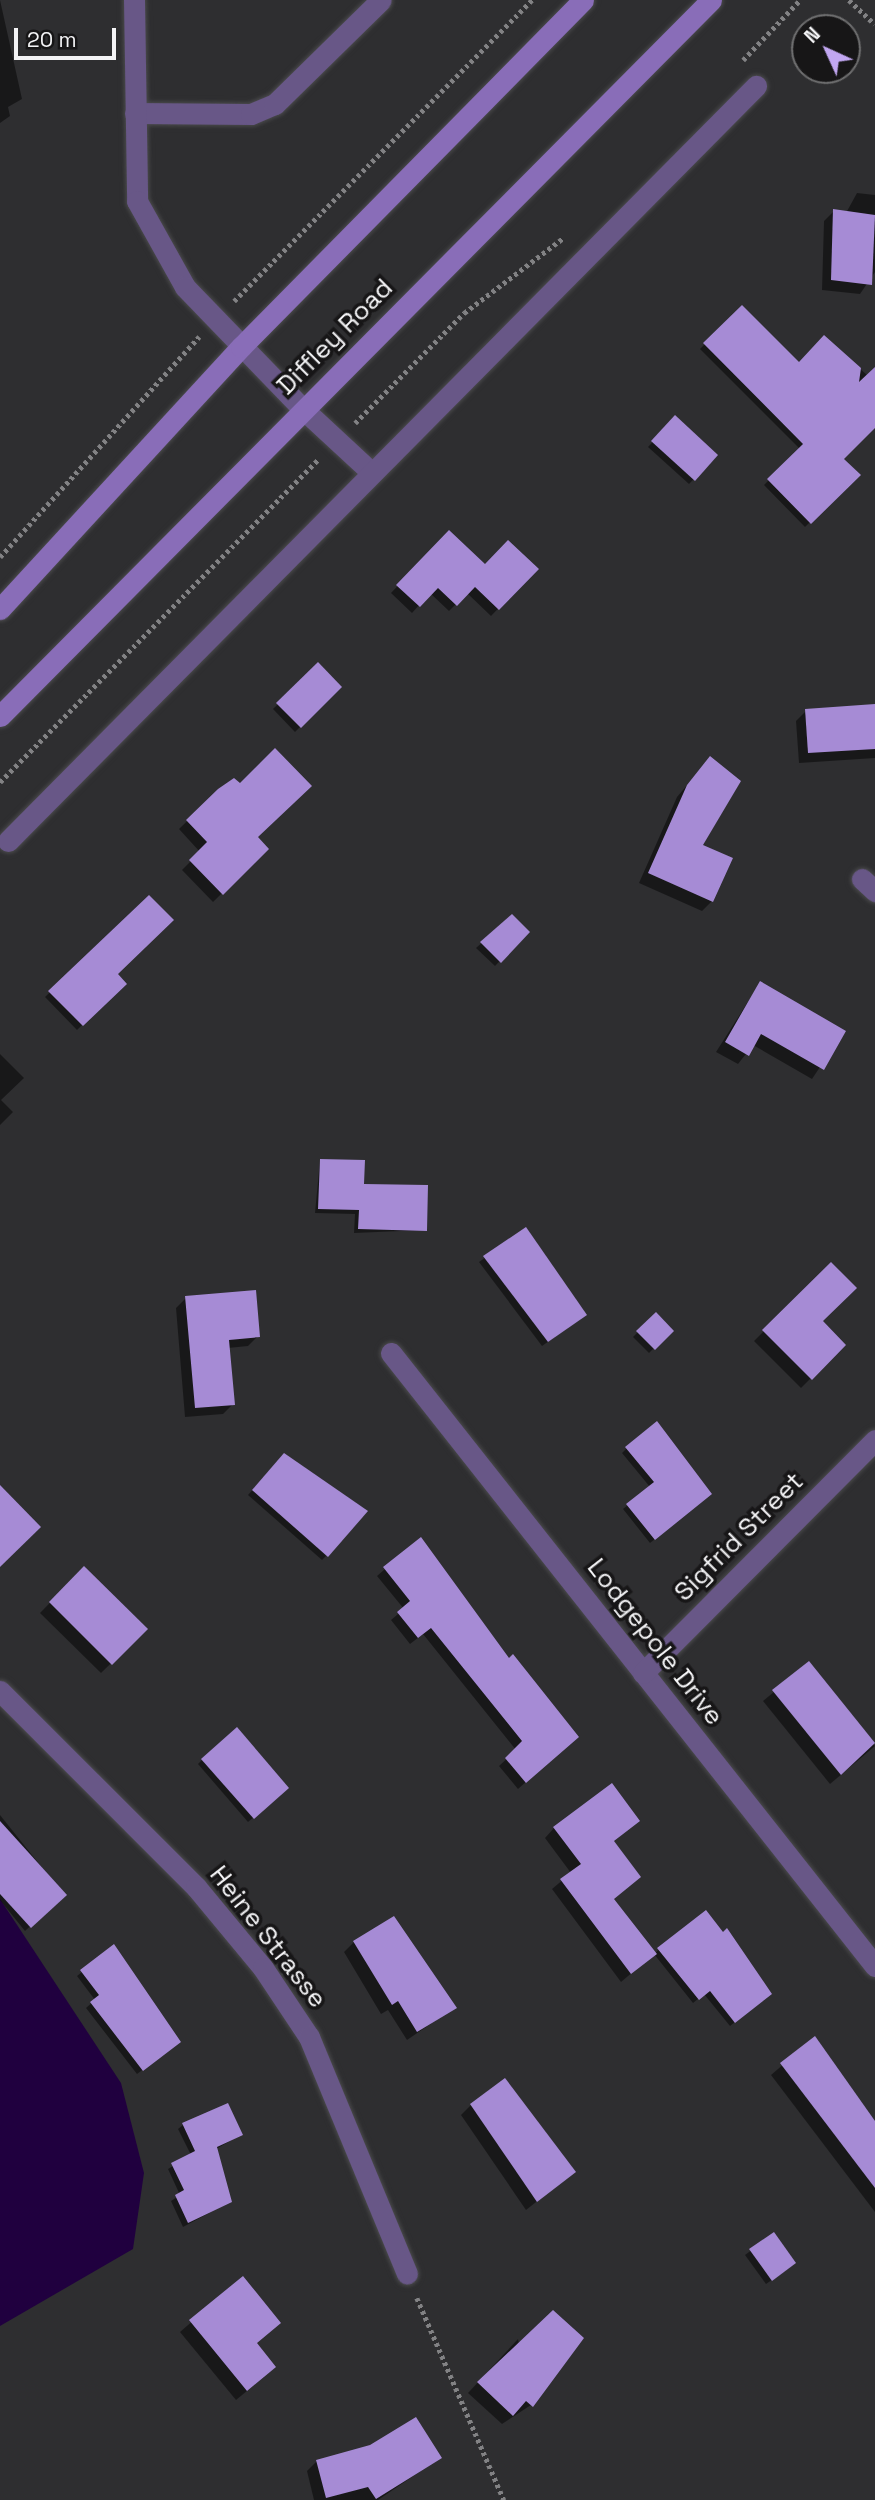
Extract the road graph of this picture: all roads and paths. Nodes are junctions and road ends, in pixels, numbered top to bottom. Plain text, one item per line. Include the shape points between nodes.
1 (134, 0) edge
2 (381, 0) edge
3 (533, 0) edge
4 (583, 0) edge
5 (711, 0) edge
6 (800, 0) edge
7 (849, 0) edge
8 (875, 24) edge
9 (736, 68) dead end
10 (756, 86) dead end
11 (135, 113) junction
12 (569, 233) dead end
13 (215, 319) junction
14 (241, 347) junction
15 (303, 409) junction
16 (338, 440) junction
17 (372, 473) junction
18 (0, 558) edge
19 (0, 609) edge
20 (0, 716) edge
21 (0, 782) edge
22 (8, 841) dead end
23 (391, 1353) dead end
24 (875, 1440) edge
25 (643, 1673) junction
26 (0, 1691) edge
27 (875, 1966) edge
28 (407, 2274) joint
29 (503, 2500) edge

1 - 11 street
2 - 11 street via 275,104 251,114
3 - 13 path
4 - 14 main road
5 - 15 main road, Diffley Road
6 - 9 path
7 - 8 path
10 - 17 street
11 - 13 street via 137,201 185,287
12 - 16 path via 464,313
13 - 14 street
13 - 18 path
14 - 15 street
14 - 19 main road
15 - 16 street
15 - 20 main road, Diffley Road
16 - 17 street
16 - 21 path
17 - 22 street
23 - 25 street, Lodgepole Drive
24 - 25 street, Sigfrid Street
25 - 27 street, Lodgepole Drive
26 - 28 street, Heine Strasse via 196,1887 263,1968 309,2037
28 - 29 path

